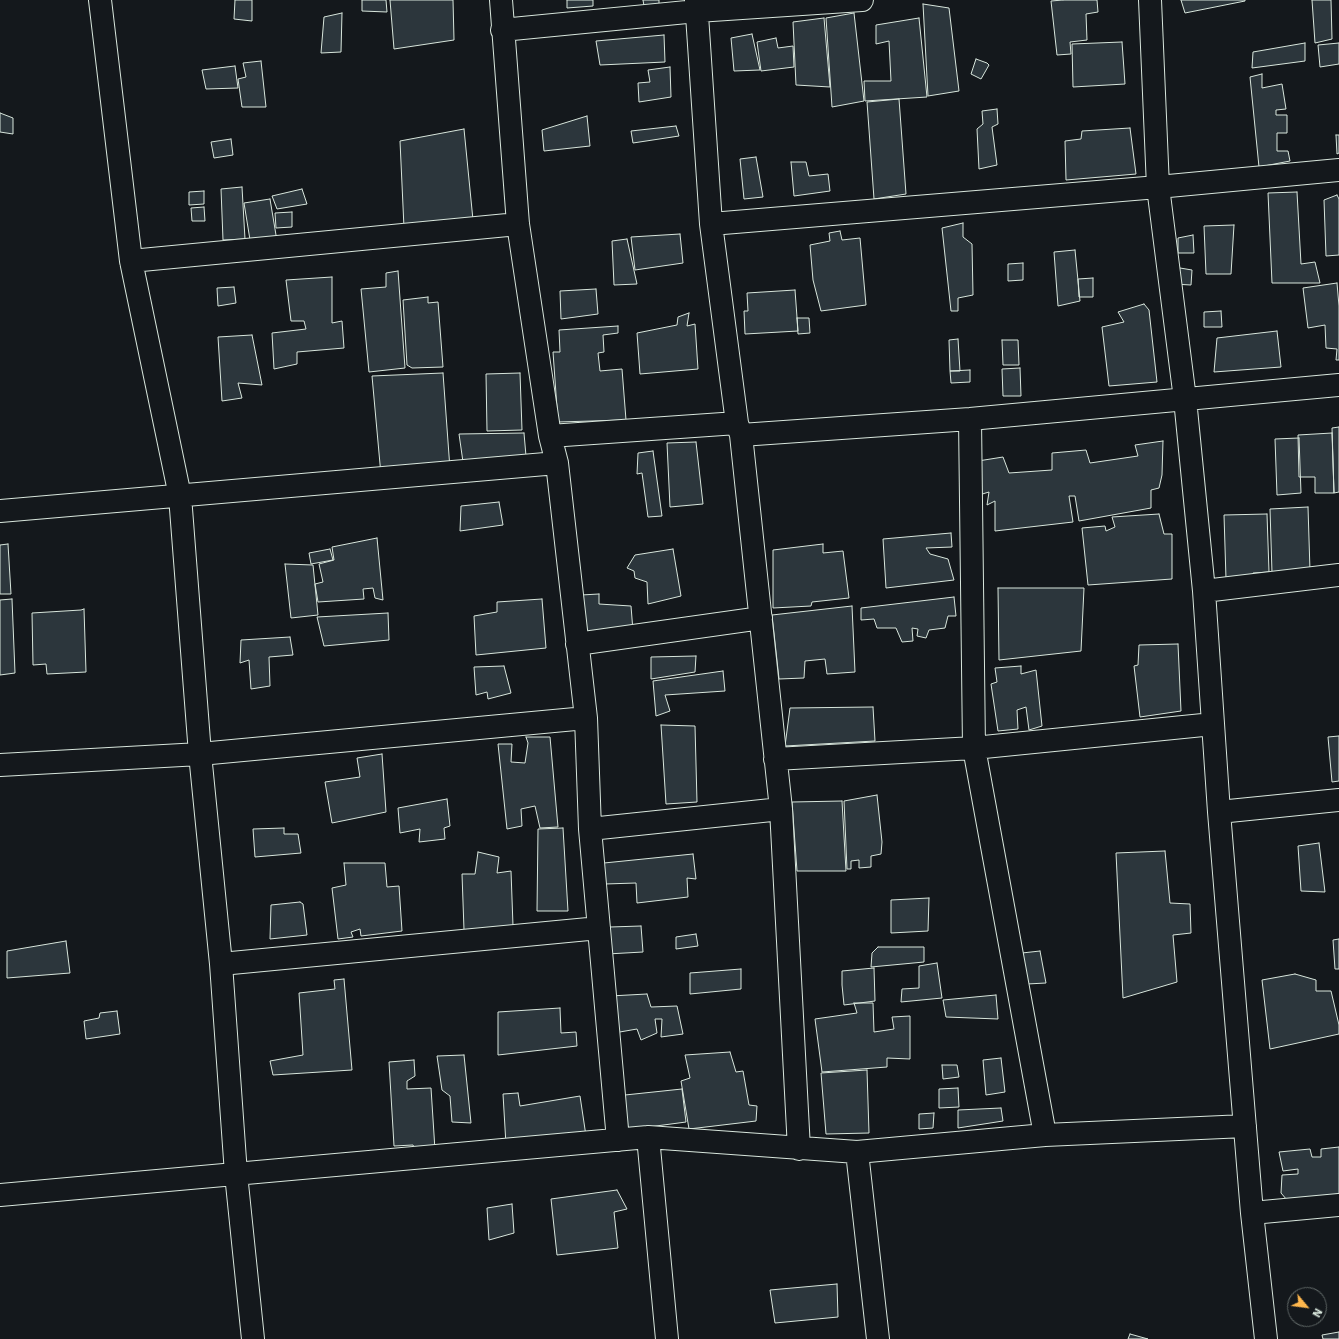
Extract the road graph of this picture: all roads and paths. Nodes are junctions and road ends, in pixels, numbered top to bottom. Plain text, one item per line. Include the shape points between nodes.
1 (100, 0) edge
2 (501, 0) edge
3 (862, 0) edge
4 (1150, 0) edge
5 (696, 6) edge
6 (502, 30) junction
7 (1339, 170) edge
8 (1158, 187) junction
9 (518, 224) junction
10 (711, 224) junction
11 (131, 261) junction
12 (1339, 385) edge
13 (1185, 399) junction
14 (970, 419) junction
15 (739, 429) junction
16 (550, 436) junction
17 (557, 463) junction
18 (180, 496) junction
19 (0, 511) edge
20 (1339, 575) edge
21 (1204, 591) junction
22 (761, 618) junction
23 (577, 644) junction
24 (586, 718) junction
25 (1213, 724) junction
26 (974, 748) junction
27 (200, 754) junction
28 (776, 759) junction
29 (0, 765) edge
30 (1339, 800) edge
31 (781, 809) junction
32 (1219, 812) junction
33 (590, 829) junction
34 (599, 928) junction
35 (221, 964) junction
36 (1245, 1126) junction
37 (1045, 1135) junction
38 (648, 1137) junction
39 (618, 1140) junction
40 (799, 1149) junction
41 (857, 1152) junction
42 (236, 1174) junction
43 (0, 1195) edge
44 (1339, 1205) edge
45 (1252, 1213) junction
46 (253, 1339) edge
47 (667, 1339) edge
48 (878, 1339) edge
49 (1266, 1339) edge

1 - 11 street
2 - 6 street
3 - 5 street
4 - 8 street
5 - 6 street
5 - 10 street
6 - 9 street
7 - 8 street
8 - 10 street
8 - 13 street
9 - 11 street
9 - 16 street
10 - 15 street
11 - 18 street
12 - 13 street
13 - 14 street
13 - 21 street
14 - 15 street
14 - 26 street
15 - 16 street
15 - 22 street
16 - 17 street
17 - 18 street
17 - 23 street
18 - 19 street
18 - 27 street
20 - 21 street
21 - 25 street
22 - 23 street
22 - 28 street
23 - 24 street
24 - 27 street
24 - 33 street
25 - 26 street
25 - 32 street
26 - 28 street
26 - 37 street
27 - 29 street
27 - 35 street
28 - 31 street
30 - 32 street
31 - 33 street
31 - 40 street
32 - 36 street
33 - 34 street
34 - 35 street
34 - 39 street
35 - 42 street
36 - 37 street
36 - 45 street
37 - 41 street
38 - 39 street
38 - 40 street
38 - 47 street
39 - 42 street
40 - 41 street
41 - 48 street
42 - 43 street
42 - 46 street
44 - 45 street
45 - 49 street

